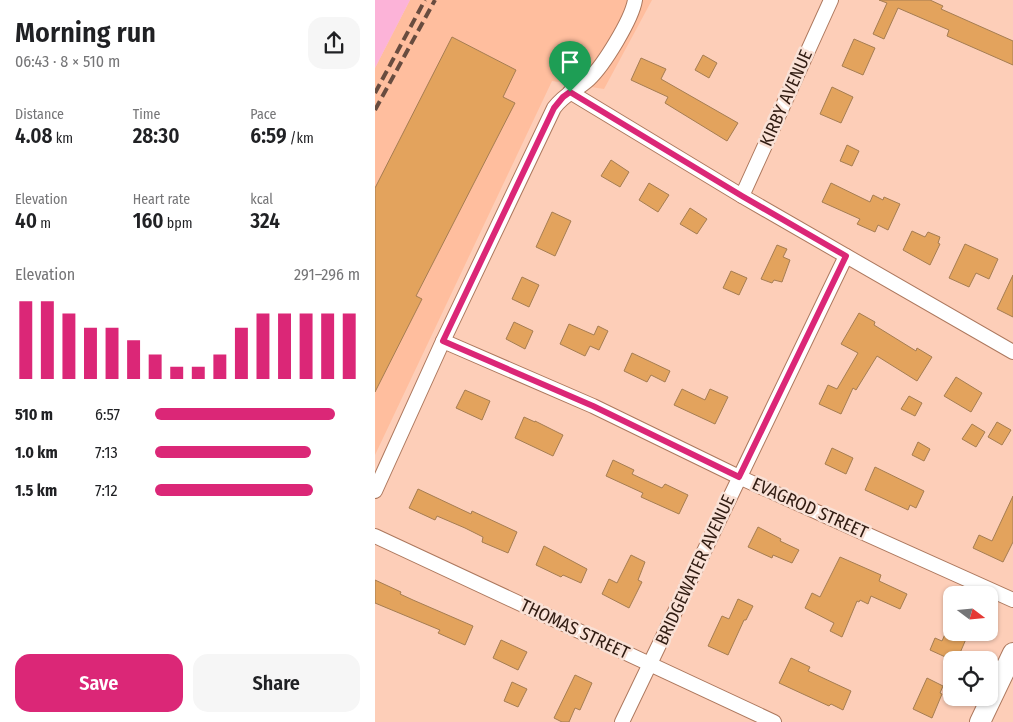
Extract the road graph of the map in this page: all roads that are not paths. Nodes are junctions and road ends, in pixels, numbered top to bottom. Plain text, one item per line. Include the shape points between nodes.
1 (635, 0) edge
2 (831, 0) edge
3 (570, 92) junction
4 (742, 196) junction
5 (846, 256) junction
6 (443, 341) junction
7 (1013, 352) edge
8 (739, 477) junction
9 (375, 491) edge
10 (375, 536) edge
11 (1013, 600) edge
12 (1013, 653) edge
13 (651, 664) junction
14 (622, 722) edge
15 (774, 722) edge
16 (980, 722) edge

1 - 3 street via 632,14 602,63 588,80
2 - 4 street, KIRBY AVENUE
3 - 4 street
3 - 6 street via 554,108
4 - 5 street
5 - 7 street
5 - 8 street, BRIDGEWATER AVENUE
6 - 8 street, EVAGROD STREET via 593,406
6 - 9 street
8 - 11 street, EVAGROD STREET
8 - 13 street, BRIDGEWATER AVENUE
10 - 13 street, THOMAS STREET
12 - 16 street
13 - 14 street, BRIDGEWATER AVENUE
13 - 15 street, THOMAS STREET

